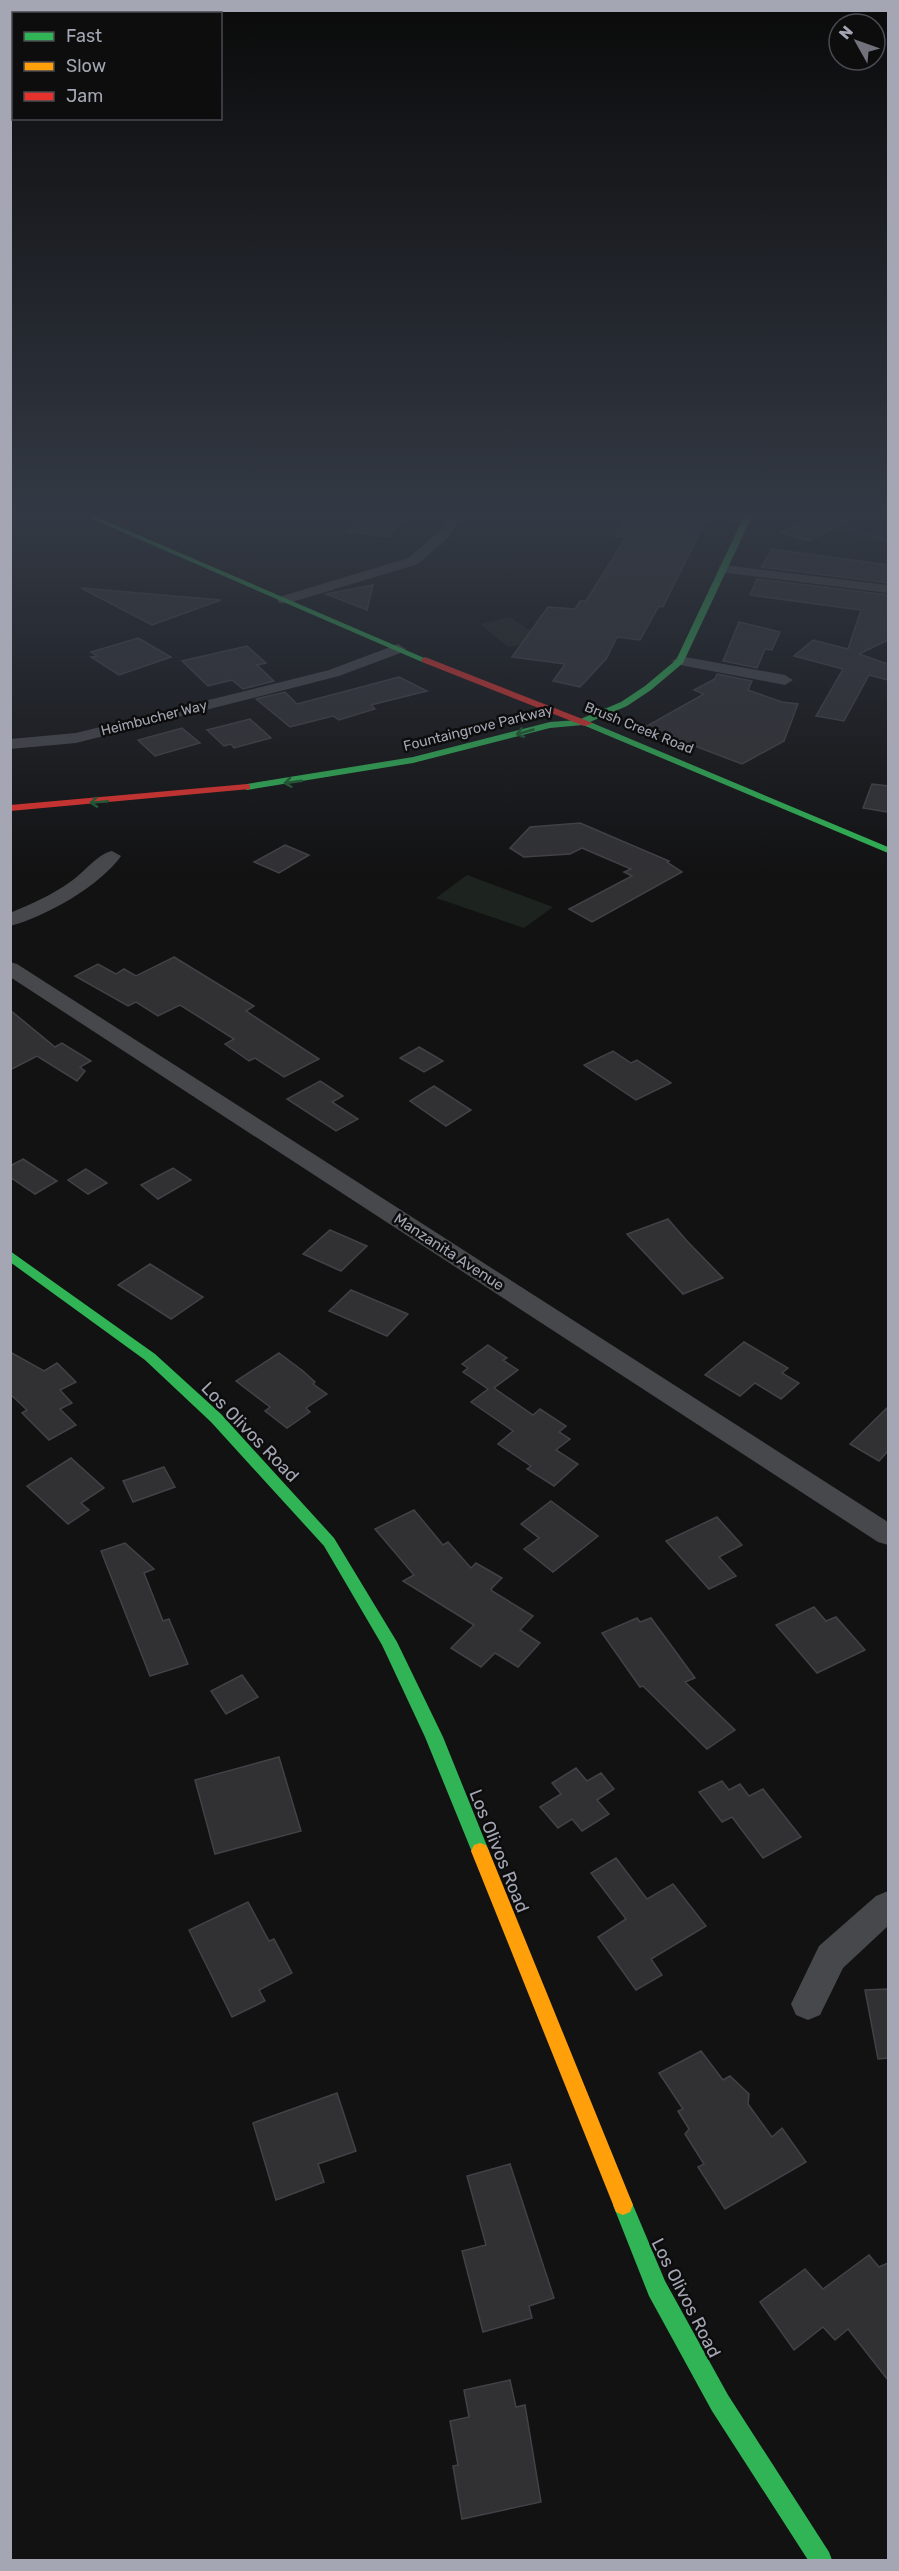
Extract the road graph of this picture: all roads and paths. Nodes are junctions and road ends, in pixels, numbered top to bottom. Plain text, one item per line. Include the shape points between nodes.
1 (358, 632) edge
2 (694, 632) edge
3 (398, 649) junction
4 (680, 661) junction
5 (785, 680) dead end
6 (582, 723) junction
7 (569, 737) dead end
8 (10, 744) edge
9 (10, 808) edge
10 (888, 850) edge
11 (112, 856) dead end
12 (10, 920) edge
13 (10, 968) edge
14 (10, 1255) edge
15 (888, 1535) edge
16 (888, 1906) edge
17 (808, 2004) dead end
18 (821, 2560) edge

1 - 3 street, Brush Creek Road
2 - 4 street
3 - 6 street, Brush Creek Road
3 - 8 street, Heimbucher Way via 334,673 76,738
4 - 5 street
4 - 6 street via 638,694
6 - 7 street via 580,734
6 -> 9 street, Fountaingrove Parkway via 549,725 393,765 270,786
6 - 10 street, Brush Creek Road
11 - 12 street via 90,879 60,898
13 - 15 street, Manzanita Avenue
14 - 18 street, Los Olivos Road via 150,1357 216,1418 329,1542 388,1642 434,1737 657,2288 720,2403
16 - 17 street via 831,1957

